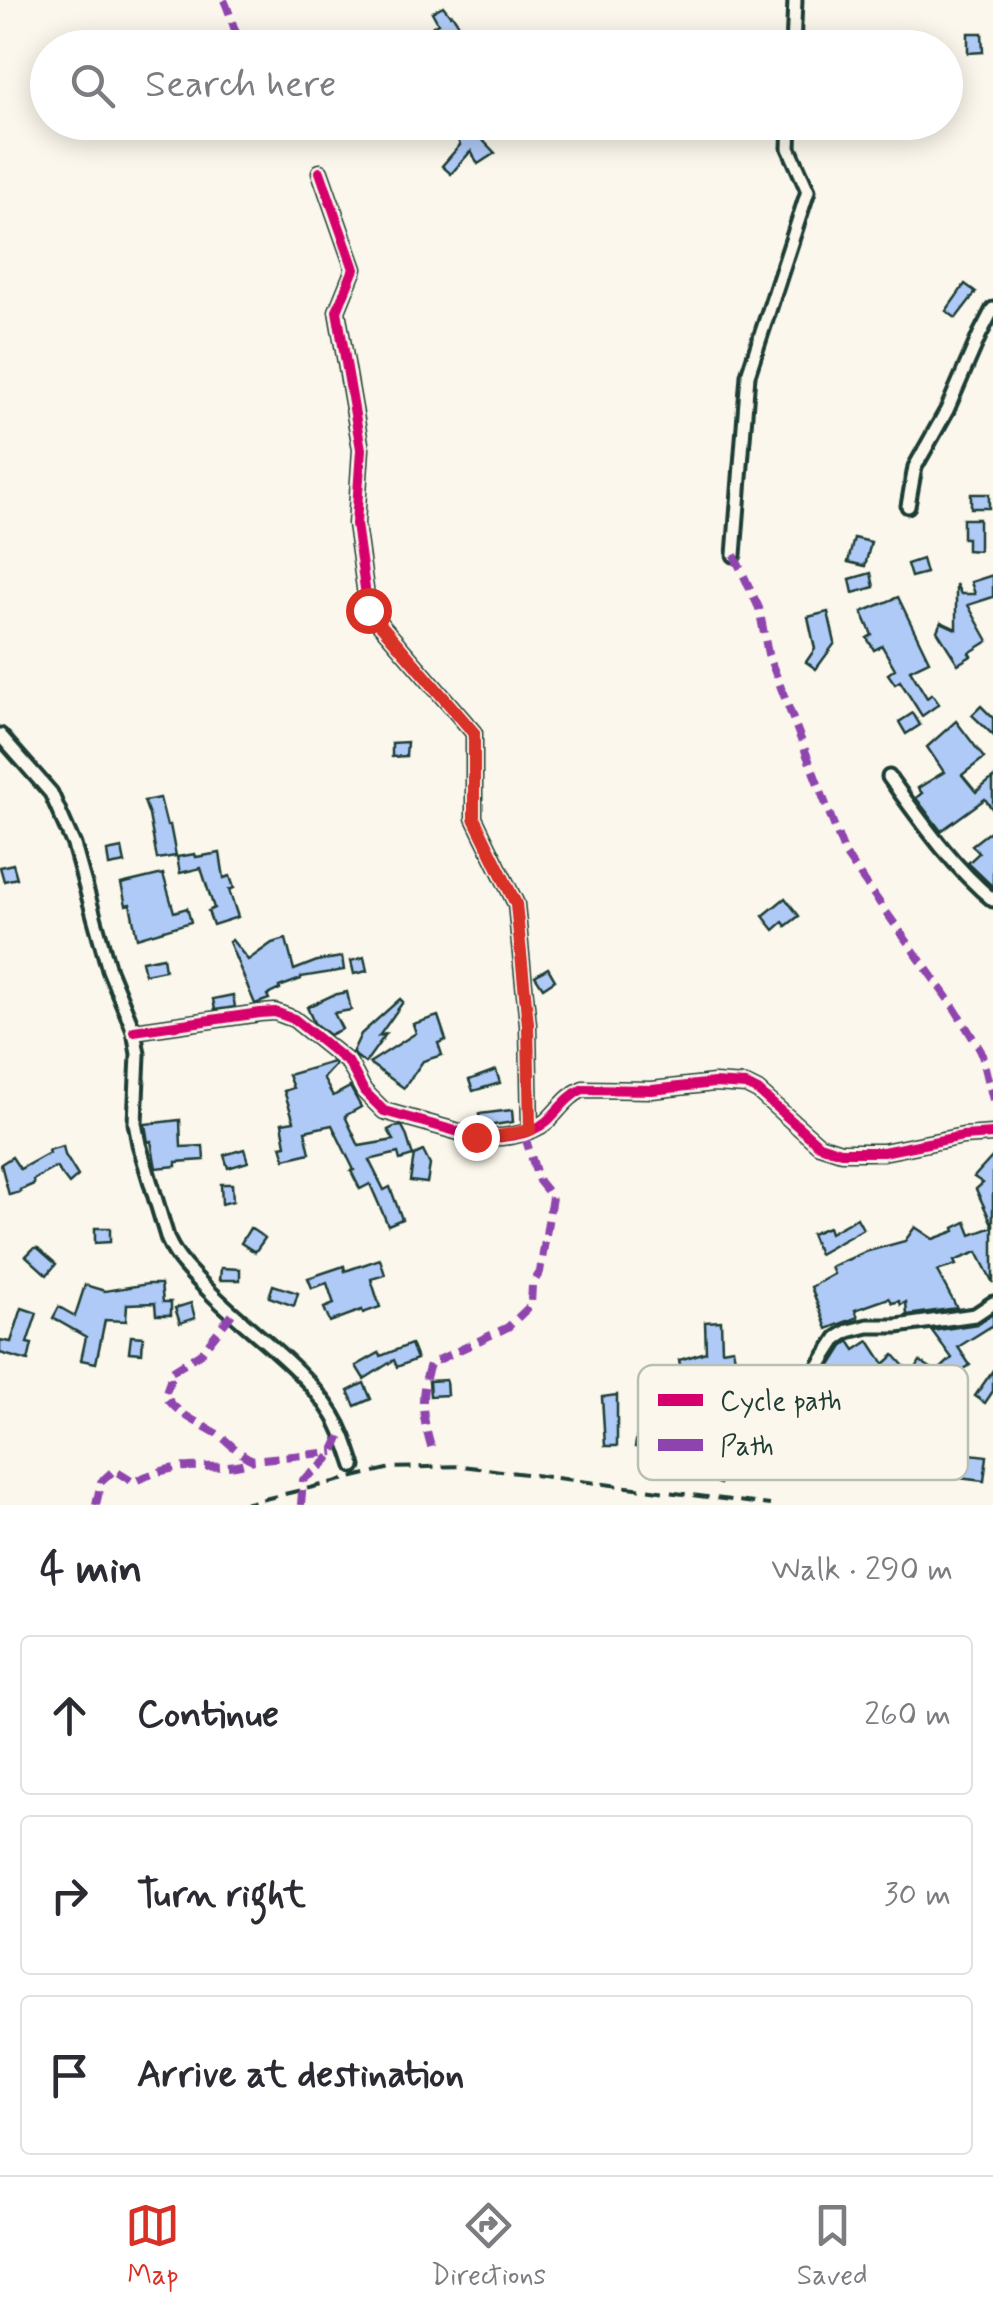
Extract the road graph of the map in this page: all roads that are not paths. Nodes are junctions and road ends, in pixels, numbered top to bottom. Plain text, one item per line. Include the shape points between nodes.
1 (794, 0) edge
2 (793, 30) edge
3 (789, 140) edge
4 (320, 172) dead end
5 (993, 309) edge
6 (908, 506) dead end
7 (734, 555) dead end
8 (0, 735) edge
9 (889, 777) dead end
10 (993, 900) edge
11 (134, 1031) junction
12 (530, 1130) junction
13 (993, 1134) edge
14 (993, 1303) edge
15 (820, 1365) edge
16 (354, 1466) dead end

1 - 2 street
3 - 7 street via 808,191 748,375
4 - 12 street via 354,269 337,311 361,449 356,524 368,610 474,733 474,818 516,904
5 - 6 street via 914,467
8 - 11 street via 51,793 68,828
9 - 10 street via 931,836
11 - 12 street via 284,1014 349,1063 384,1110 476,1137
11 - 16 street via 138,1144 175,1255 316,1393 340,1426
12 - 13 street via 583,1088 714,1083 758,1091 819,1145 841,1152
14 - 15 street via 975,1315 848,1331

